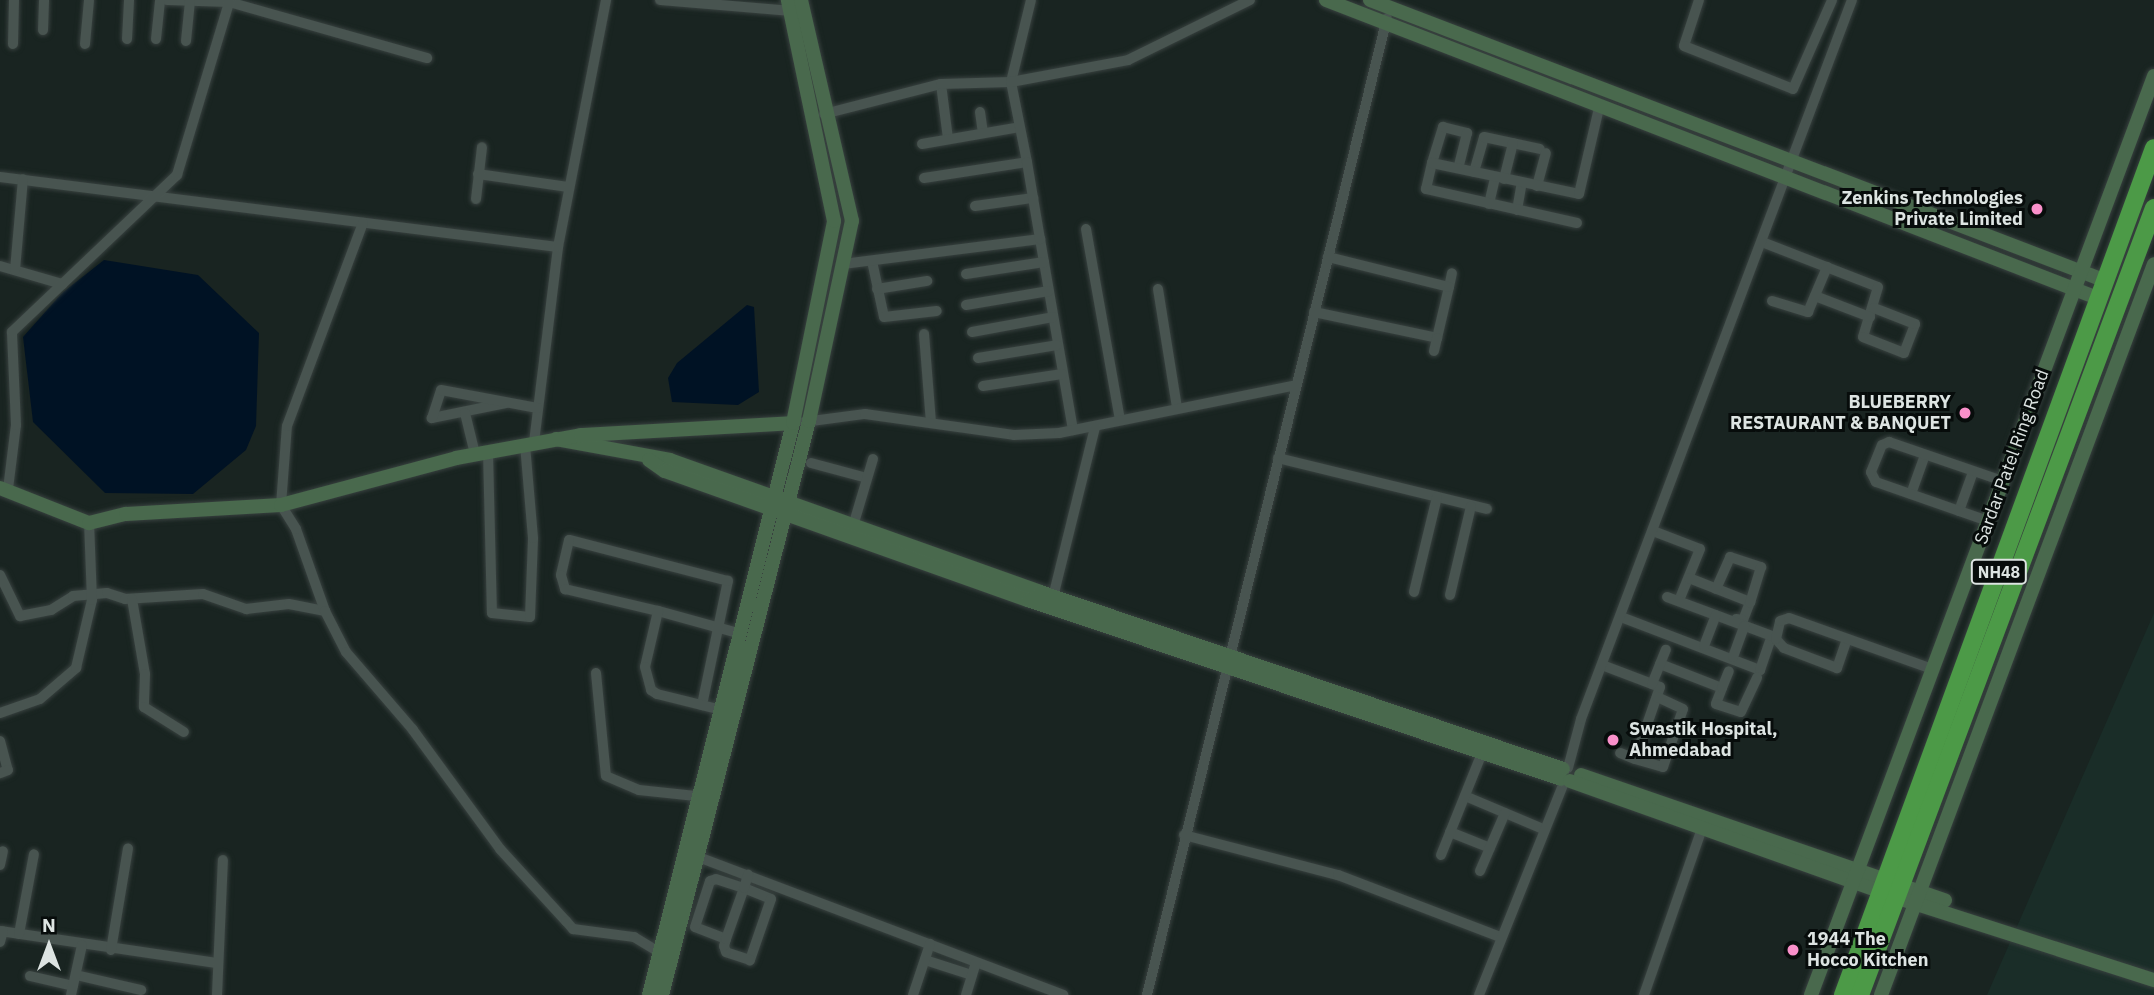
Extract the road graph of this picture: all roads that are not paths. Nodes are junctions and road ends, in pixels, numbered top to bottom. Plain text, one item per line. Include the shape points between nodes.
1 (14, 0) edge
2 (44, 0) edge
3 (89, 0) edge
4 (129, 0) edge
5 (160, 0) edge
6 (167, 0) edge
7 (178, 0) edge
8 (606, 0) edge
9 (660, 0) edge
10 (801, 0) edge
11 (1031, 0) edge
12 (1250, 0) edge
13 (1325, 0) edge
14 (1370, 0) edge
15 (1699, 0) edge
16 (1832, 0) edge
17 (1852, 0) edge
18 (190, 1) edge
19 (230, 1) edge
20 (1389, 4) edge
21 (789, 5) edge
22 (1385, 23) junction
23 (43, 30) dead end
24 (1820, 32) junction
25 (1838, 38) junction
26 (127, 39) dead end
27 (156, 39) dead end
28 (186, 41) dead end
29 (13, 44) dead end
30 (85, 44) dead end
31 (1812, 51) junction
32 (427, 58) dead end
33 (1830, 58) junction
34 (2154, 76) edge
35 (1011, 82) junction
36 (941, 84) junction
37 (1600, 104) junction
38 (980, 112) dead end
39 (824, 114) junction
40 (1020, 127) junction
41 (984, 133) junction
42 (948, 139) junction
43 (1513, 143) junction
44 (922, 144) dead end
45 (482, 147) dead end
46 (2154, 148) edge
47 (1792, 160) junction
48 (1027, 162) junction
49 (1432, 163) junction
50 (1458, 169) junction
51 (1474, 172) junction
52 (478, 174) junction
53 (0, 177) edge
54 (1785, 177) junction
55 (924, 178) dead end
56 (1499, 178) junction
57 (23, 179) junction
58 (1522, 183) junction
59 (1537, 186) junction
60 (568, 187) junction
61 (158, 192) junction
62 (1034, 198) junction
63 (476, 199) dead end
64 (1489, 204) junction
65 (975, 206) dead end
66 (2154, 208) edge
67 (1517, 210) junction
68 (363, 223) junction
69 (1577, 223) dead end
70 (1086, 229) dead end
71 (1040, 239) junction
72 (1762, 242) junction
73 (558, 247) junction
74 (1328, 257) junction
75 (872, 261) junction
76 (1044, 262) junction
77 (843, 264) junction
78 (2154, 264) edge
79 (0, 266) edge
80 (1827, 267) junction
81 (15, 270) junction
82 (2081, 271) junction
83 (1452, 273) dead end
84 (966, 274) dead end
85 (927, 281) dead end
86 (2106, 281) junction
87 (62, 284) junction
88 (1449, 287) junction
89 (877, 289) junction
90 (1158, 289) dead end
91 (2075, 289) junction
92 (2123, 290) junction
93 (1049, 291) junction
94 (1815, 296) junction
95 (2100, 299) junction
96 (2148, 300) edge
97 (1772, 301) dead end
98 (966, 305) dead end
99 (937, 311) dead end
100 (1314, 312) junction
101 (1872, 312) junction
102 (1053, 317) junction
103 (972, 331) dead end
104 (924, 334) dead end
105 (1437, 338) junction
106 (1057, 345) junction
107 (1434, 351) dead end
108 (978, 358) dead end
109 (1062, 374) junction
110 (1296, 385) junction
111 (983, 386) dead end
112 (506, 402) junction
113 (1177, 407) junction
114 (537, 408) junction
115 (465, 412) junction
116 (1120, 419) junction
117 (809, 421) junction
118 (931, 422) junction
119 (793, 423) junction
120 (1095, 427) junction
121 (1073, 430) junction
122 (556, 439) junction
123 (530, 444) junction
124 (482, 453) junction
125 (1925, 455) junction
126 (1278, 458) junction
127 (873, 459) dead end
128 (811, 463) dead end
129 (1973, 471) junction
130 (867, 478) junction
131 (2003, 481) junction
132 (4, 488) edge
133 (1910, 494) junction
134 (1437, 497) junction
135 (281, 505) junction
136 (778, 506) junction
137 (1471, 506) junction
138 (1487, 509) dead end
139 (1959, 511) junction
140 (1988, 521) junction
141 (89, 523) junction
142 (853, 526) junction
143 (1653, 531) junction
144 (0, 575) edge
145 (1689, 578) junction
146 (1716, 589) junction
147 (1414, 592) dead end
148 (92, 594) junction
149 (1450, 595) dead end
150 (1053, 597) junction
151 (1680, 598) junction
152 (132, 599) junction
153 (1750, 601) junction
154 (325, 611) junction
155 (658, 611) junction
156 (1716, 615) junction
157 (1620, 617) junction
158 (1744, 626) junction
159 (722, 627) junction
160 (738, 633) junction
161 (1847, 639) junction
162 (1704, 646) junction
163 (1666, 650) dead end
164 (1733, 657) junction
165 (1227, 662) junction
166 (1660, 664) junction
167 (1602, 665) junction
168 (1932, 669) junction
169 (1729, 671) dead end
170 (596, 673) dead end
171 (1756, 678) dead end
172 (1652, 684) junction
173 (1722, 688) junction
174 (1657, 697) junction
175 (702, 705) junction
176 (718, 709) junction
177 (0, 713) edge
178 (184, 732) dead end
179 (0, 741) edge
180 (1620, 752) dead end
181 (1482, 753) junction
182 (1635, 759) junction
183 (0, 773) edge
184 (1566, 775) junction
185 (696, 796) junction
186 (1465, 796) junction
187 (1505, 813) junction
188 (1702, 828) junction
189 (1543, 829) junction
190 (1450, 832) junction
191 (1184, 835) junction
192 (128, 848) dead end
193 (1490, 848) junction
194 (3, 851) dead end
195 (34, 854) dead end
196 (689, 854) junction
197 (1441, 855) dead end
198 (223, 860) dead end
199 (0, 865) edge
200 (1480, 871) dead end
201 (748, 875) junction
202 (1857, 875) junction
203 (744, 888) junction
204 (1899, 891) junction
205 (19, 934) junction
206 (1, 935) edge
207 (1500, 937) junction
208 (726, 939) junction
209 (930, 944) junction
210 (82, 945) junction
211 (111, 950) junction
212 (659, 952) junction
213 (925, 960) junction
214 (976, 962) junction
215 (217, 963) junction
216 (2154, 972) edge
217 (76, 975) junction
218 (972, 975) junction
219 (30, 976) dead end
220 (2154, 980) edge
221 (72, 990) edge
222 (141, 990) dead end
223 (217, 995) edge
224 (649, 995) edge
225 (662, 995) edge
226 (913, 995) edge
227 (965, 995) edge
228 (1063, 995) edge
229 (1147, 995) edge
230 (1479, 995) edge
231 (1644, 995) edge
232 (1811, 995) edge
233 (1843, 995) edge
234 (1860, 995) edge
235 (1881, 995) edge

1 - 29 street
2 - 23 street
3 - 30 street
4 - 26 street
5 - 27 street
6 - 7 street
7 - 18 street
8 - 60 street
9 - 21 street
10 - 39 street
11 - 35 street
12 - 35 street via 1128,60
13 - 22 street
14 - 20 street
15 - 31 street via 1682,39 1687,48 1793,89
16 - 24 street
17 - 25 street
18 - 19 street
18 - 28 street
19 - 32 street
19 - 61 street via 177,175
20 - 22 street
20 - 47 street
21 - 119 street via 834,221
22 - 37 street
22 - 74 street
24 - 25 street
24 - 31 street
25 - 33 street
31 - 33 street
33 - 47 street
34 - 82 street, Sardar Patel Ring Road
35 - 36 street
35 - 40 street
36 - 39 street
36 - 42 street
37 - 54 street
37 - 59 street via 1581,192
38 - 41 street
39 - 77 street via 852,221
40 - 41 street
40 - 48 street
41 - 42 street
42 - 44 street
43 - 51 street via 1484,137
43 - 56 street
43 - 59 street via 1543,151
45 - 52 street
46 - 86 highway, Sardar Patel Ring Road / NH48
47 - 54 street
47 - 82 street
48 - 55 street
48 - 62 street
49 - 50 street
49 - 50 street via 1443,127 1467,133
49 - 64 street via 1427,190
50 - 51 street
51 - 56 street
52 - 60 street
52 - 63 street
53 - 57 street
54 - 72 street
54 - 91 street
56 - 58 street
56 - 64 street
57 - 61 street
57 - 81 street
58 - 59 street
58 - 67 street
60 - 73 street
61 - 68 street
61 - 87 street
62 - 65 street
62 - 71 street
64 - 67 street
66 - 92 highway, Sardar Patel Ring Road / NH48
67 - 69 street
68 - 73 street
68 - 135 street via 287,426
70 - 116 street
71 - 75 street
71 - 76 street
72 - 80 street
72 - 143 street
73 - 114 street
74 - 88 street
74 - 100 street
75 - 77 street
75 - 89 street
76 - 84 street
76 - 93 street
77 - 117 street
78 - 96 street, Sardar Patel Ring Road
79 - 81 street
80 - 94 street
80 - 101 street via 1878,287
81 - 87 street
82 - 86 street
82 - 91 street, Sardar Patel Ring Road
83 - 88 street
85 - 89 street
86 - 95 highway, Sardar Patel Ring Road / NH48
87 - 132 street via 12,332 16,425
88 - 105 street
89 - 99 street via 884,317
90 - 113 street
91 - 95 street
91 - 131 street, Sardar Patel Ring Road
92 - 96 street
92 - 204 highway, Sardar Patel Ring Road / NH48
93 - 98 street
93 - 102 street
94 - 97 street via 1806,313
94 - 101 street
95 - 204 highway, Sardar Patel Ring Road / NH48
96 - 204 street, Sardar Patel Ring Road
100 - 105 street
100 - 110 street
101 - 101 street via 1865,338 1904,353 1915,324
102 - 103 street
102 - 106 street
104 - 118 street
105 - 107 street
106 - 108 street
106 - 109 street
109 - 111 street
109 - 121 street
110 - 113 street
110 - 126 street
112 - 114 street
112 - 115 street
112 - 115 street via 437,391 432,418
113 - 116 street
114 - 123 street
115 - 124 street
116 - 120 street
117 - 118 street via 865,415
117 - 119 street
117 - 136 street
118 - 121 street via 1014,435
119 - 122 street
119 - 136 street
120 - 121 street
120 - 150 street
122 - 123 street
122 - 136 street via 670,460
123 - 124 street
123 - 124 street via 530,617 492,613
124 - 135 street
125 - 129 street
125 - 133 street
125 - 133 street via 1886,443 1871,472 1873,480
126 - 134 street
126 - 165 street
127 - 130 street
128 - 130 street
129 - 131 street
129 - 139 street
130 - 142 street
131 - 140 street, Sardar Patel Ring Road
132 - 141 street
133 - 139 street
134 - 137 street
134 - 147 street
135 - 141 street via 126,514
135 - 154 street via 296,529
136 - 142 street
136 - 160 street
136 - 165 street
136 - 196 street
137 - 138 street
137 - 149 street
139 - 140 street
140 - 168 street, Sardar Patel Ring Road
141 - 148 street
142 - 150 street
143 - 145 street via 1700,549
143 - 157 street
144 - 148 street via 20,617
145 - 146 street
145 - 151 street
146 - 153 street
146 - 153 street via 1728,558 1761,567
148 - 152 street
148 - 177 street via 76,668 40,699
150 - 165 street
151 - 153 street via 1740,621
151 - 156 street via 1668,595
152 - 154 street via 203,594 227,597 246,609 289,604
152 - 178 street via 145,674 144,706
154 - 212 street via 346,652 413,730 500,849 573,929 634,937
155 - 159 street
155 - 159 street via 565,589 561,575 569,540 728,581
155 - 175 street via 645,667 647,684 657,694
156 - 158 street
156 - 162 street
157 - 162 street
157 - 167 street
158 - 164 street
158 - 164 street via 1772,636 1760,670 1732,661
159 - 160 street
159 - 175 street
160 - 176 street
161 - 161 street via 1789,618 1780,621 1776,639 1784,649 1837,668
161 - 168 street
162 - 164 street
163 - 166 street
165 - 181 street
165 - 184 street
165 - 191 street
166 - 172 street
166 - 173 street
167 - 172 street
167 - 184 street
168 - 202 street, Sardar Patel Ring Road
169 - 173 street
170 - 185 street via 606,776 639,790
171 - 173 street via 1742,712 1716,704
172 - 174 street via 1660,687
174 - 182 street
174 - 182 street via 1683,711 1663,767
175 - 176 street
176 - 185 street
179 - 183 street via 8,770
180 - 182 street
181 - 184 street
181 - 186 street
184 - 188 street
184 - 189 street
184 - 202 street
185 - 196 street
186 - 187 street
186 - 190 street
187 - 189 street
187 - 193 street
188 - 202 street
188 - 231 street
189 - 207 street
190 - 193 street
190 - 197 street
191 - 207 street via 1338,875
191 - 229 street
192 - 211 street
193 - 200 street
194 - 199 street
195 - 205 street
196 - 201 street
196 - 212 street
196 - 225 street
198 - 215 street
201 - 203 street
201 - 209 street
202 - 204 street
202 - 232 street, Sardar Patel Ring Road
203 - 208 street
203 - 208 street via 710,881 695,927
203 - 208 street via 772,902 754,957 726,952
204 - 216 street
204 - 220 street
204 - 233 highway, Sardar Patel Ring Road / NH48
204 - 234 highway, Sardar Patel Ring Road / NH48
204 - 235 street, Sardar Patel Ring Road
205 - 206 street
205 - 210 street
207 - 230 street
209 - 213 street
209 - 214 street
210 - 211 street
210 - 217 street
211 - 215 street
212 - 224 street
213 - 218 street
213 - 226 street
214 - 218 street
214 - 228 street
215 - 223 street
217 - 221 street
217 - 222 street
218 - 227 street
219 - 221 street

